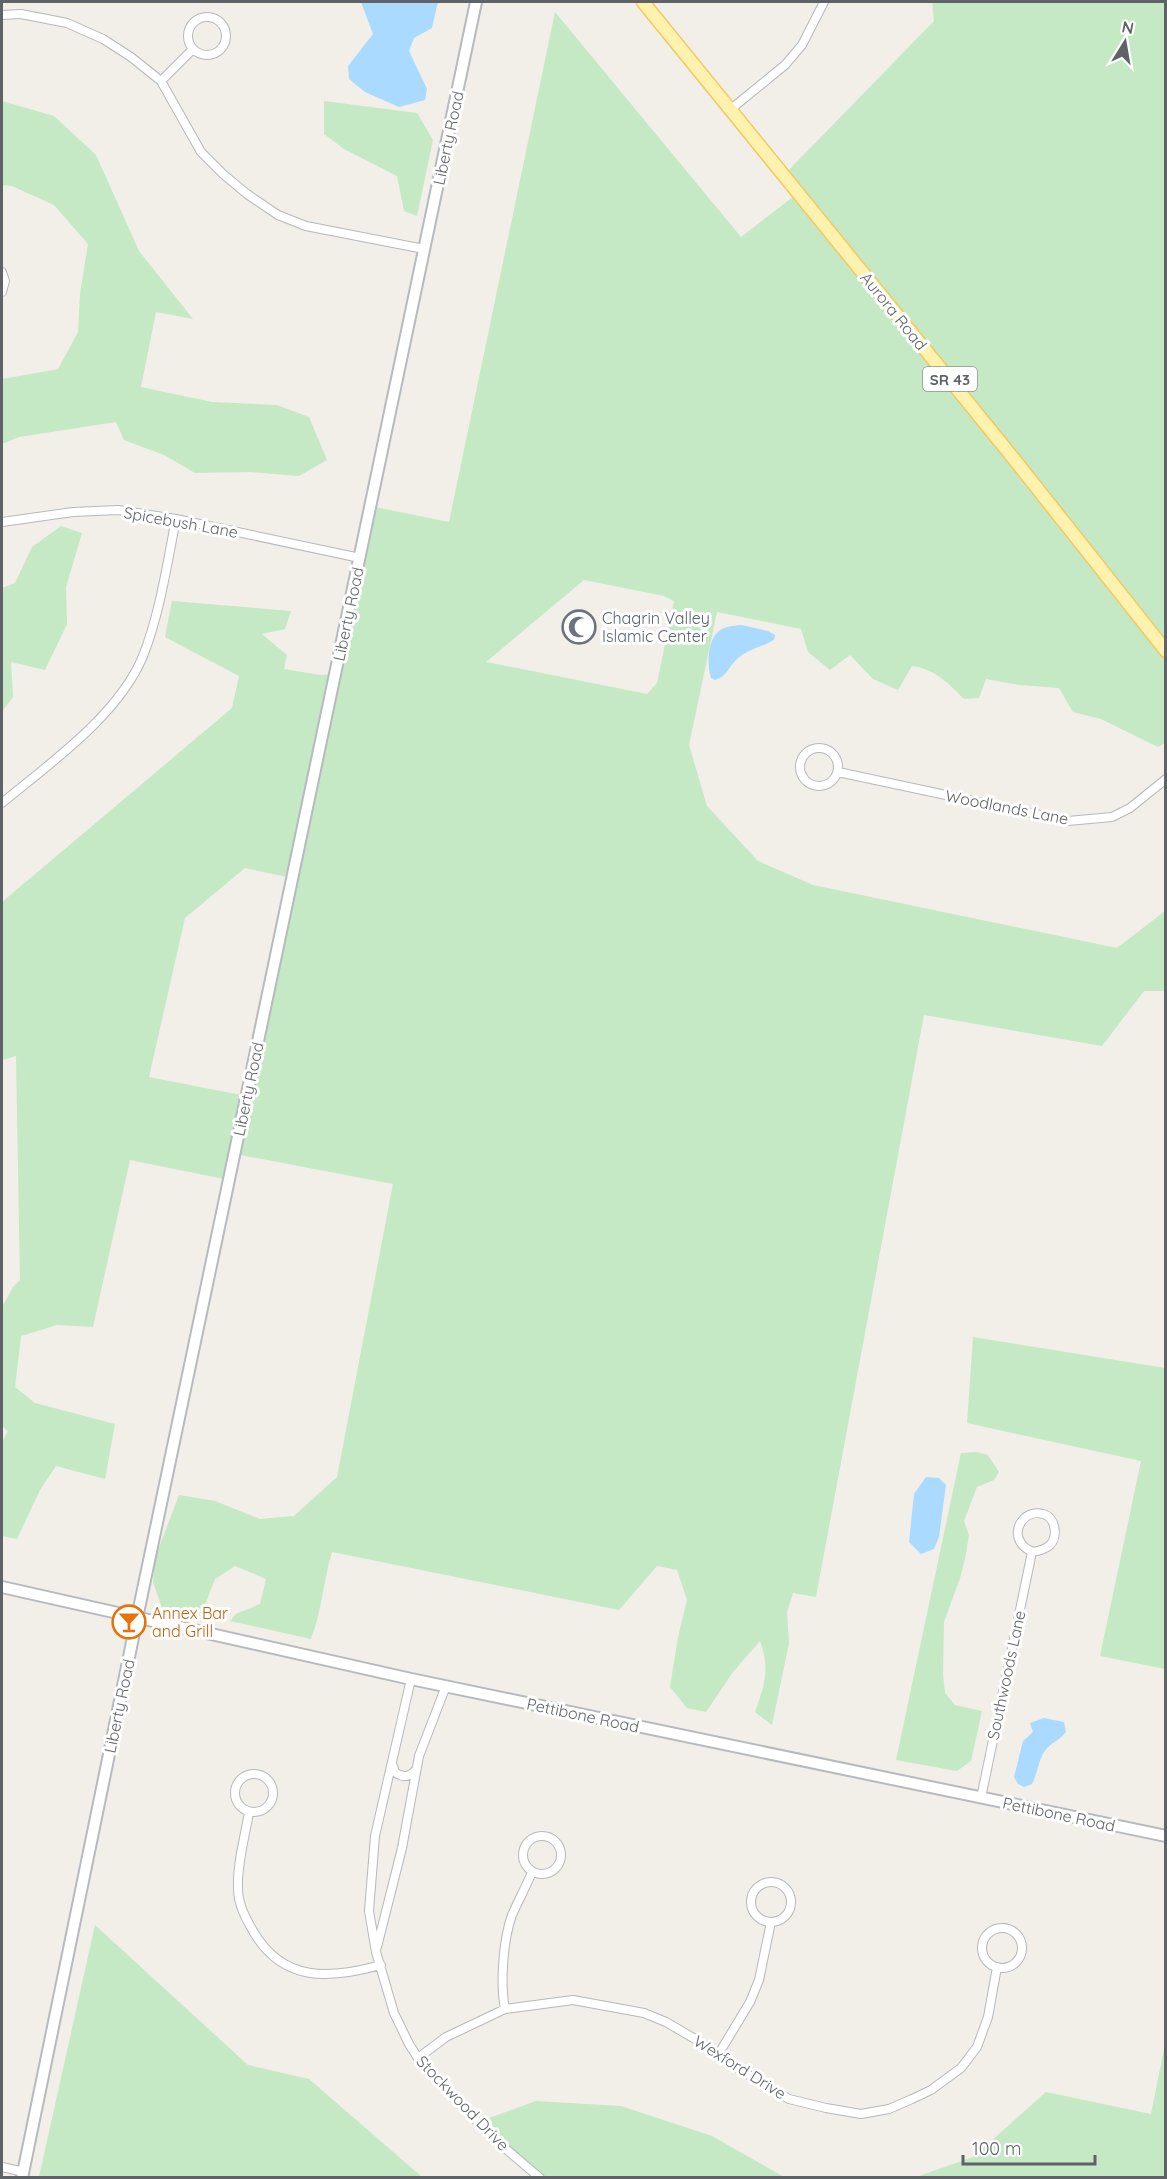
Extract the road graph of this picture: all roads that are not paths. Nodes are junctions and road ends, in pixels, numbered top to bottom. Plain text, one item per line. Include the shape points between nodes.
1 (476, 2) edge
2 (643, 2) edge
3 (824, 2) edge
4 (2, 15) edge
5 (193, 49) junction
6 (161, 81) junction
7 (731, 109) junction
8 (424, 249) junction
9 (2, 272) edge
10 (2, 292) edge
11 (176, 519) junction
12 (2, 522) edge
13 (360, 558) junction
14 (1166, 651) edge
15 (838, 772) junction
16 (1166, 779) edge
17 (2, 803) edge
18 (1032, 1552) junction
19 (2, 1587) edge
20 (137, 1618) junction
21 (411, 1679) junction
22 (446, 1686) junction
23 (392, 1764) junction
24 (416, 1770) junction
25 (981, 1798) junction
26 (249, 1812) junction
27 (1166, 1836) edge
28 (532, 1872) junction
29 (771, 1922) junction
30 (376, 1952) junction
31 (381, 1965) junction
32 (997, 1968) junction
33 (505, 2009) junction
34 (718, 2055) junction
35 (418, 2058) junction
36 (2, 2168) edge
37 (23, 2175) edge
38 (540, 2178) edge

1 - 8 street, Liberty Road
2 - 7 main road, Aurora Road / SR 43
3 - 7 street via 802,45
4 - 6 street via 21,14 67,23 103,39
5 - 5 street via 187,35 198,19 207,16 224,25 226,41 220,51 204,55
5 - 6 street
6 - 8 street via 201,152 230,181 278,215 306,226
7 - 14 main road, Aurora Road / SR 43
8 - 13 street, Liberty Road
9 - 10 street
11 - 12 street, Spicebush Lane via 118,510
11 - 13 street, Spicebush Lane
11 - 17 street via 157,611 142,657 116,700 67,750
13 - 20 street, Liberty Road
15 - 15 street via 832,782 816,787 806,782 800,772 800,761 812,749 827,749 835,757
15 - 16 street, Woodlands Lane via 1068,820 1112,817
18 - 18 street via 1020,1543 1017,1529 1021,1520 1042,1514 1053,1524 1055,1536 1050,1545
18 - 25 street, Southwoods Lane
19 - 20 street, Pettibone Road
20 - 21 street, Pettibone Road
20 - 37 street, Liberty Road
21 - 22 street, Pettibone Road
21 - 23 street, Stockwood Drive
22 - 24 street
22 - 25 street, Pettibone Road
23 - 24 street via 401,1776
23 - 30 street, Stockwood Drive via 375,1836 369,1911
24 - 30 street via 402,1848
25 - 27 street, Pettibone Road
26 - 26 street via 267,1808 273,1797 268,1780 257,1774 244,1776 236,1786 236,1799
26 - 31 street via 238,1890 242,1912 263,1948 283,1964 315,1974 349,1973
28 - 28 street via 522,1856 526,1843 537,1836 551,1838 561,1852 559,1864 550,1872
28 - 33 street via 512,1916 507,1941 502,1989
29 - 29 street via 754,1913 751,1900 761,1884 774,1882 789,1893 791,1906 784,1917
29 - 34 street via 759,1980
30 - 31 street, Stockwood Drive
31 - 35 street, Stockwood Drive via 394,2013
32 - 32 street via 983,1955 983,1941 997,1928 1010,1929 1020,1938 1022,1951 1016,1963
32 - 34 street, Wexford Drive via 988,2017 977,2047 961,2068 932,2090 889,2109 861,2114 789,2099
33 - 34 street, Wexford Drive via 573,2000 644,2013 673,2026
33 - 35 street, Wexford Drive via 446,2037
35 - 38 street, Stockwood Drive via 492,2137
36 - 37 street

